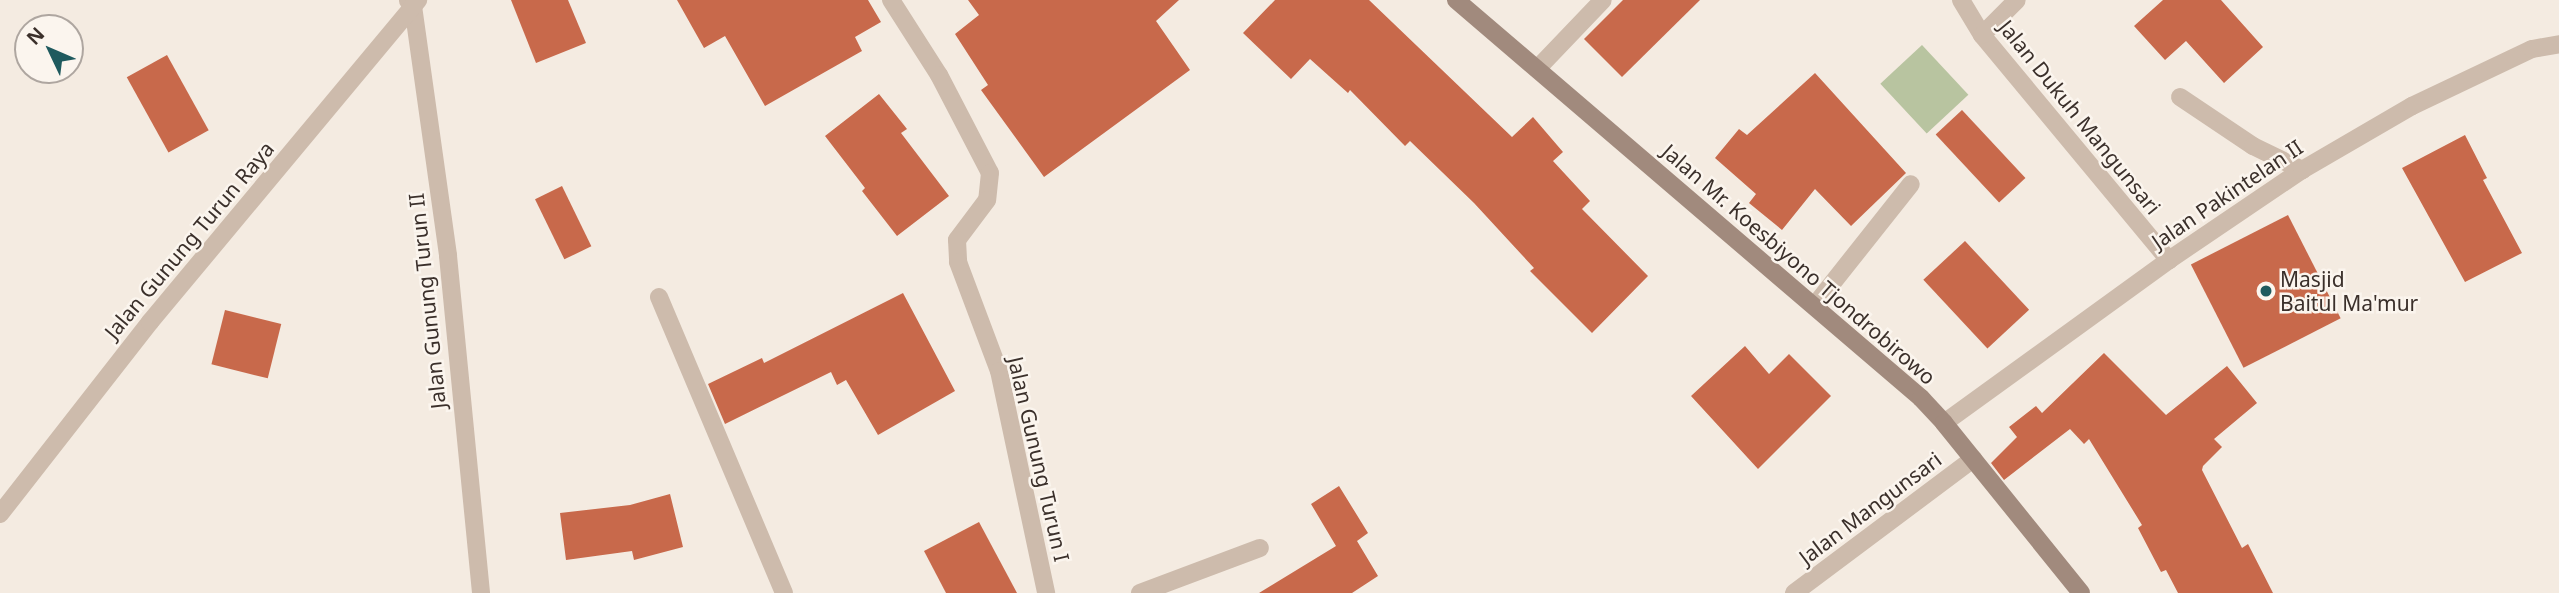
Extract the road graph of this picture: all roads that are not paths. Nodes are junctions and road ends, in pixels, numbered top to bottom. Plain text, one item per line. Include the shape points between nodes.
1 (891, 0) edge
2 (1456, 0) edge
3 (1603, 0) edge
4 (1961, 0) edge
5 (2017, 0) edge
6 (413, 2) edge
7 (1982, 35) junction
8 (2559, 44) edge
9 (1537, 69) junction
10 (2180, 97) dead end
11 (2302, 170) junction
12 (1911, 184) dead end
13 (2169, 260) junction
14 (659, 298) dead end
15 (1815, 305) junction
16 (1944, 423) junction
17 (1973, 459) junction
18 (0, 514) edge
19 (1260, 548) dead end
20 (481, 593) edge
21 (784, 593) edge
22 (1046, 593) edge
23 (1140, 593) edge
24 (1794, 593) edge
25 (2081, 593) edge

1 - 22 street, Jalan Gunung Turun I via 939,75 990,173 987,200 957,240 958,262 999,371
2 - 9 main road, Jalan Mr. Koesbiyono Tjondrobirowo
3 - 9 street
4 - 7 street, Jalan Dukuh Mangunsari
5 - 7 street
6 - 18 street, Jalan Gunung Turun Raya via 150,321
6 - 20 street, Jalan Gunung Turun II via 447,256
7 - 13 street, Jalan Dukuh Mangunsari
8 - 11 street, Jalan Pakintelan II via 2532,49 2412,106
9 - 15 main road, Jalan Mr. Koesbiyono Tjondrobirowo
10 - 11 street via 2242,139
11 - 13 street, Jalan Pakintelan II
12 - 15 street
13 - 16 street, Jalan Pakintelan II
14 - 21 street
15 - 16 main road, Jalan Mr. Koesbiyono Tjondrobirowo
16 - 17 main road, Jalan Mr. Koesbiyono Tjondrobirowo
17 - 24 street, Jalan Mangunsari
17 - 25 main road, Jalan Mr. Koesbiyono Tjondrobirowo
19 - 23 street

